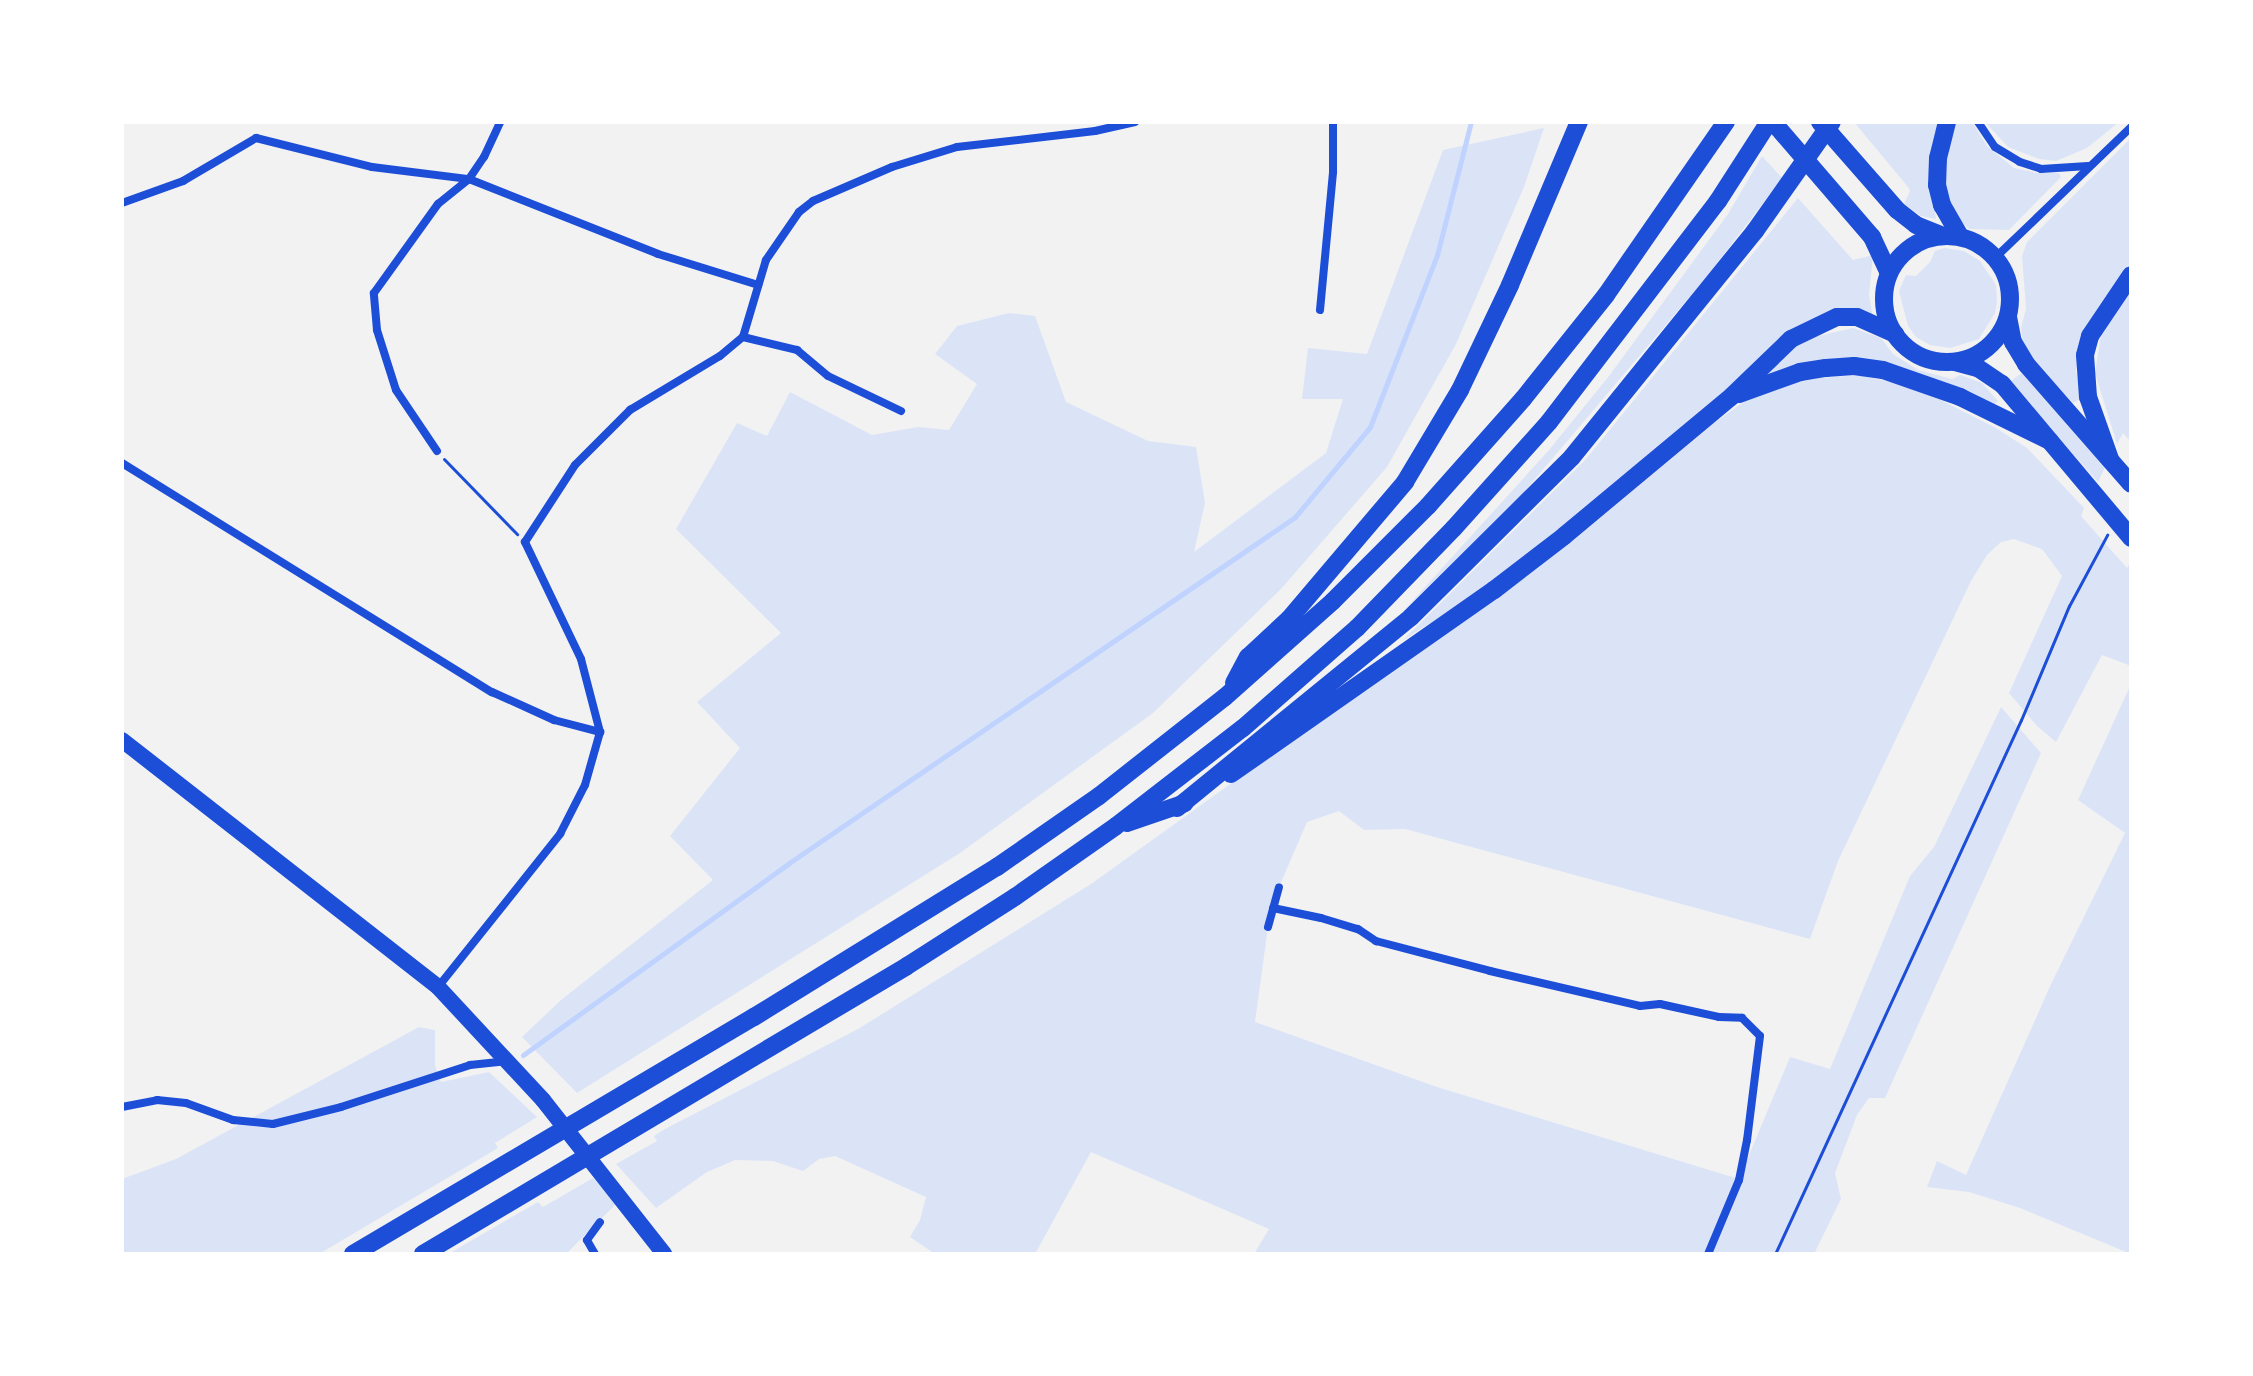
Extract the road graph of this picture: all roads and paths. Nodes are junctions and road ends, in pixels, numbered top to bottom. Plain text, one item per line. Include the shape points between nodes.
1 (500, 122) edge
2 (1135, 122) edge
3 (1333, 122) edge
4 (1579, 122) edge
5 (1726, 122) edge
6 (1771, 122) edge
7 (1820, 122) edge
8 (1832, 122) edge
9 (1947, 122) edge
10 (1978, 122) edge
11 (2131, 127) edge
12 (2089, 166) junction
13 (469, 179) junction
14 (122, 203) edge
15 (1941, 235) junction
16 (1960, 236) junction
17 (1996, 257) junction
18 (1889, 273) junction
19 (2131, 275) edge
20 (758, 285) junction
21 (1320, 310) dead end
22 (2008, 317) junction
23 (1895, 334) junction
24 (743, 337) junction
25 (1955, 362) junction
26 (1732, 396) junction
27 (901, 411) dead end
28 (2050, 441) junction
29 (437, 451) joint
30 (2110, 459) junction
31 (122, 463) edge
32 (2131, 484) edge
33 (2110, 528) dead end
34 (2131, 538) edge
35 (525, 542) junction
36 (1225, 697) junction
37 (600, 732) junction
38 (122, 740) edge
39 (1177, 808) junction
40 (1116, 826) junction
41 (1279, 887) dead end
42 (1273, 908) junction
43 (1268, 927) dead end
44 (438, 987) junction
45 (508, 1061) junction
46 (122, 1107) edge
47 (600, 1222) dead end
48 (353, 1254) edge
49 (423, 1254) edge
50 (595, 1254) edge
51 (664, 1254) edge
52 (1708, 1254) edge
53 (1775, 1254) edge

1 - 13 street
2 - 20 street via 957,147 892,167 813,201 799,212 766,260
3 - 21 street
4 - 36 highway via 1460,390 1405,482 1289,619 1248,657
5 - 36 highway via 1606,295 1523,399 1428,506
6 - 18 highway via 1872,237
6 - 40 highway via 1634,314 1549,422 1454,528 1357,628 1255,718
7 - 15 highway via 1897,210
8 - 39 highway via 1755,231 1572,457 1411,617
9 - 16 highway via 1937,185
10 - 12 street via 1995,147 2020,162 2041,169
11 - 12 street
12 - 17 street
13 - 14 street via 372,167 256,138 183,181
13 - 20 street via 658,254
13 - 29 street via 438,204 374,293 377,330 396,390
15 - 16 highway
15 - 18 highway via 1910,247
16 - 17 highway
17 - 22 highway via 2011,297
18 - 23 highway via 1884,298
19 - 30 highway via 2090,336 2085,355 2088,397
20 - 24 street
22 - 25 highway via 1988,347
22 - 30 highway via 2013,342 2026,364
23 - 25 highway via 1921,356
23 - 26 highway via 1857,317 1837,317 1791,339
24 - 27 street via 797,350 828,376
24 - 35 street via 630,410 575,465
25 - 28 highway via 1978,368 2002,384
26 - 28 highway via 1800,372 1883,370 1960,397
26 - 39 highway via 1494,590
28 - 34 highway
29 - 35 path
30 - 32 highway
31 - 37 street via 492,692 554,720
33 - 53 path via 2069,606
35 - 37 street via 581,659
36 - 48 highway via 1099,796 997,867
37 - 44 street via 585,785 560,834
38 - 44 main road
39 - 40 highway
40 - 49 highway via 907,966
41 - 42 street
42 - 43 street
42 - 52 street via 1505,975 1640,1006 1660,1004 1742,1018 1760,1036 1747,1140 1739,1180
44 - 45 main road
45 - 46 street via 470,1065 273,1124 233,1120 186,1103 157,1100
45 - 51 main road
47 - 50 street via 587,1240

